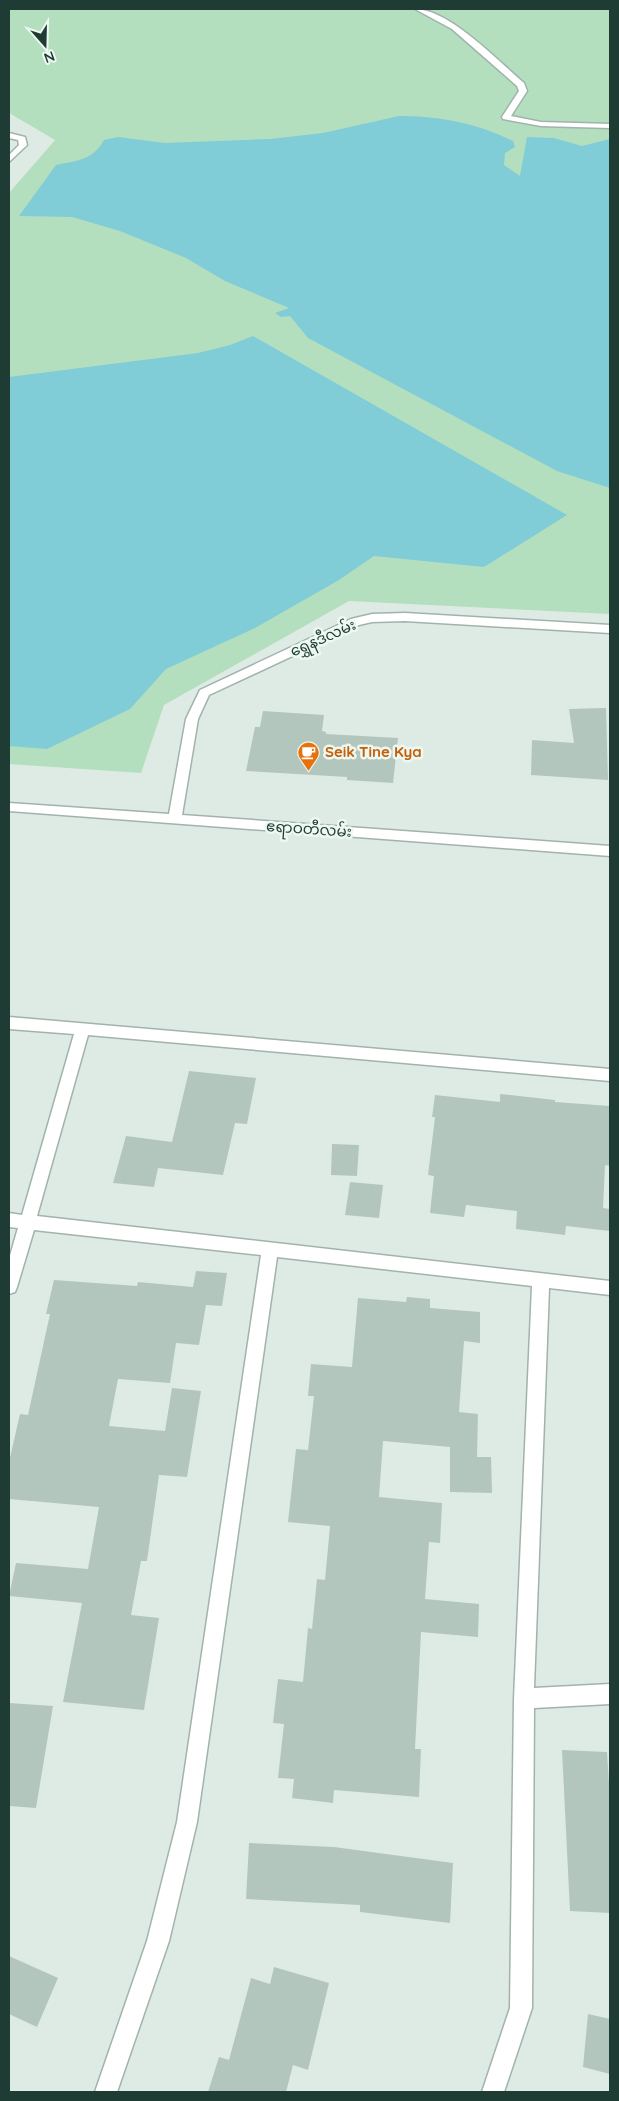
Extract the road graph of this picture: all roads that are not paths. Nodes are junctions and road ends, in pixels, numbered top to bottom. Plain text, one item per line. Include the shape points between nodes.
1 (418, 9) edge
2 (610, 126) edge
3 (9, 135) edge
4 (9, 160) edge
5 (610, 628) edge
6 (9, 807) edge
7 (175, 819) junction
8 (610, 851) edge
9 (9, 1022) edge
10 (83, 1028) junction
11 (610, 1074) edge
12 (9, 1220) edge
13 (26, 1221) junction
14 (270, 1249) junction
15 (541, 1280) junction
16 (9, 1286) edge
17 (610, 1288) edge
18 (610, 1694) edge
19 (524, 1699) junction
20 (106, 2092) edge
21 (493, 2092) edge

1 - 2 street via 456,27 522,85 523,91 506,117 542,124
3 - 4 street via 18,137 23,145
5 - 7 street, ရွှေနဒီလမ်း via 405,617 355,622 204,692 192,719
6 - 7 street, ဧရာဝတီလမ်း
7 - 8 street, ဧရာဝတီလမ်း
9 - 10 street
10 - 11 street
10 - 13 street
12 - 13 street
13 - 14 street
13 - 16 street
14 - 15 street
14 - 20 street via 187,1822 158,1941
15 - 17 street
15 - 19 street
18 - 19 street
19 - 21 street via 521,2008

